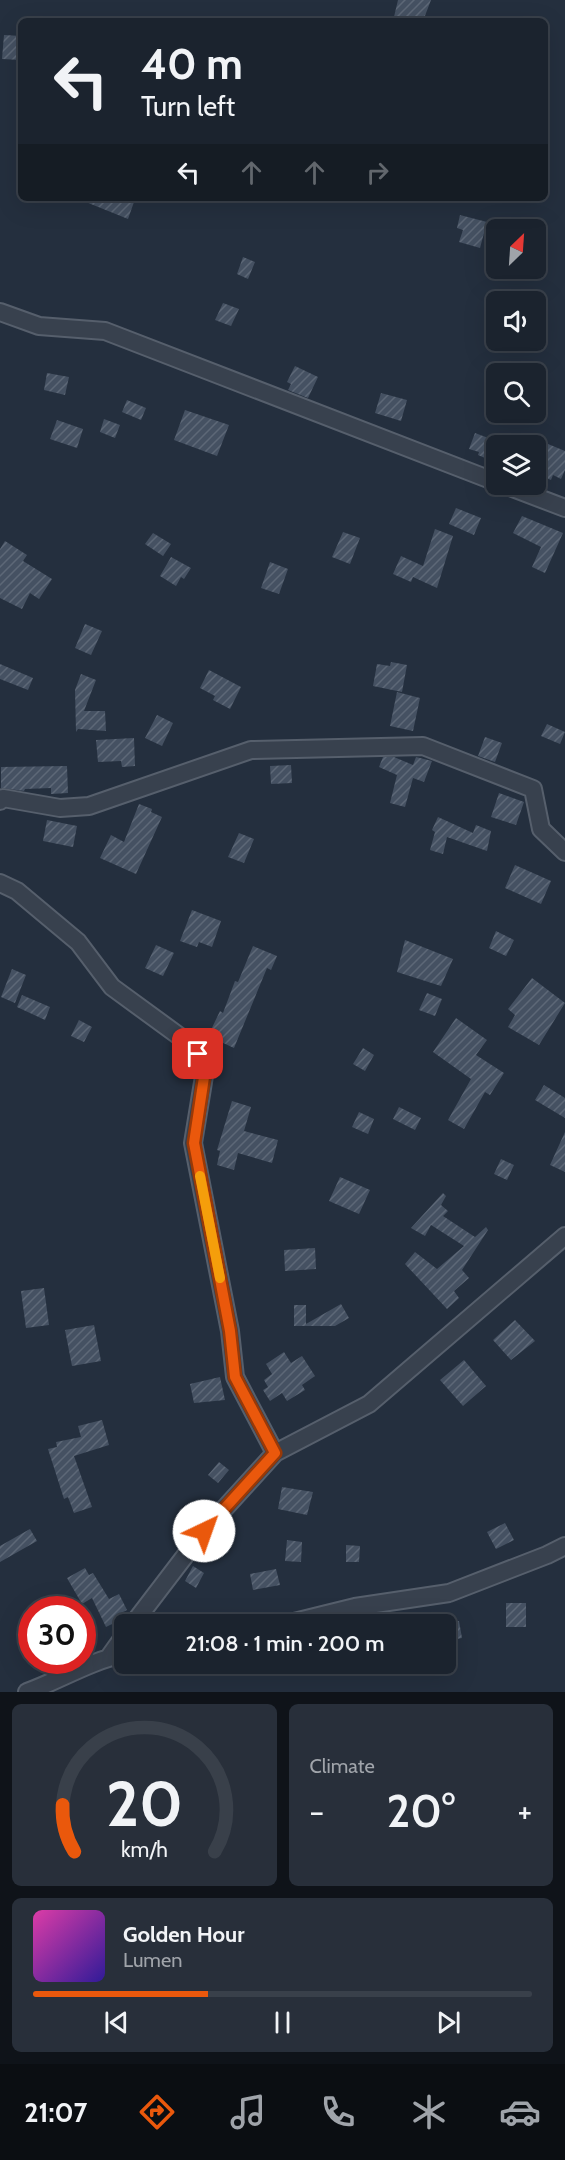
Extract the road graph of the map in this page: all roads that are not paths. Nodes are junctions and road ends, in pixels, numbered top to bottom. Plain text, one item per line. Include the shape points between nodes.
1 (0, 312) edge
2 (486, 478) edge
3 (531, 495) edge
4 (565, 508) edge
5 (0, 801) edge
6 (565, 852) edge
7 (0, 883) edge
8 (565, 1236) edge
9 (275, 1453) junction
10 (565, 1546) edge
11 (141, 1614) edge
12 (327, 1614) edge
13 (114, 1657) edge
14 (27, 1692) edge

1 - 2 street via 39,326 105,332
3 - 4 street
5 - 6 street via 3,798 60,808 89,806 251,750 423,746 532,789 541,829
7 - 9 street via 17,891 78,942 112,987 190,1044 206,1064 194,1143 230,1331 235,1377
8 - 9 street via 369,1404
9 - 11 street via 204,1531
10 - 12 street via 449,1593
13 - 14 street

